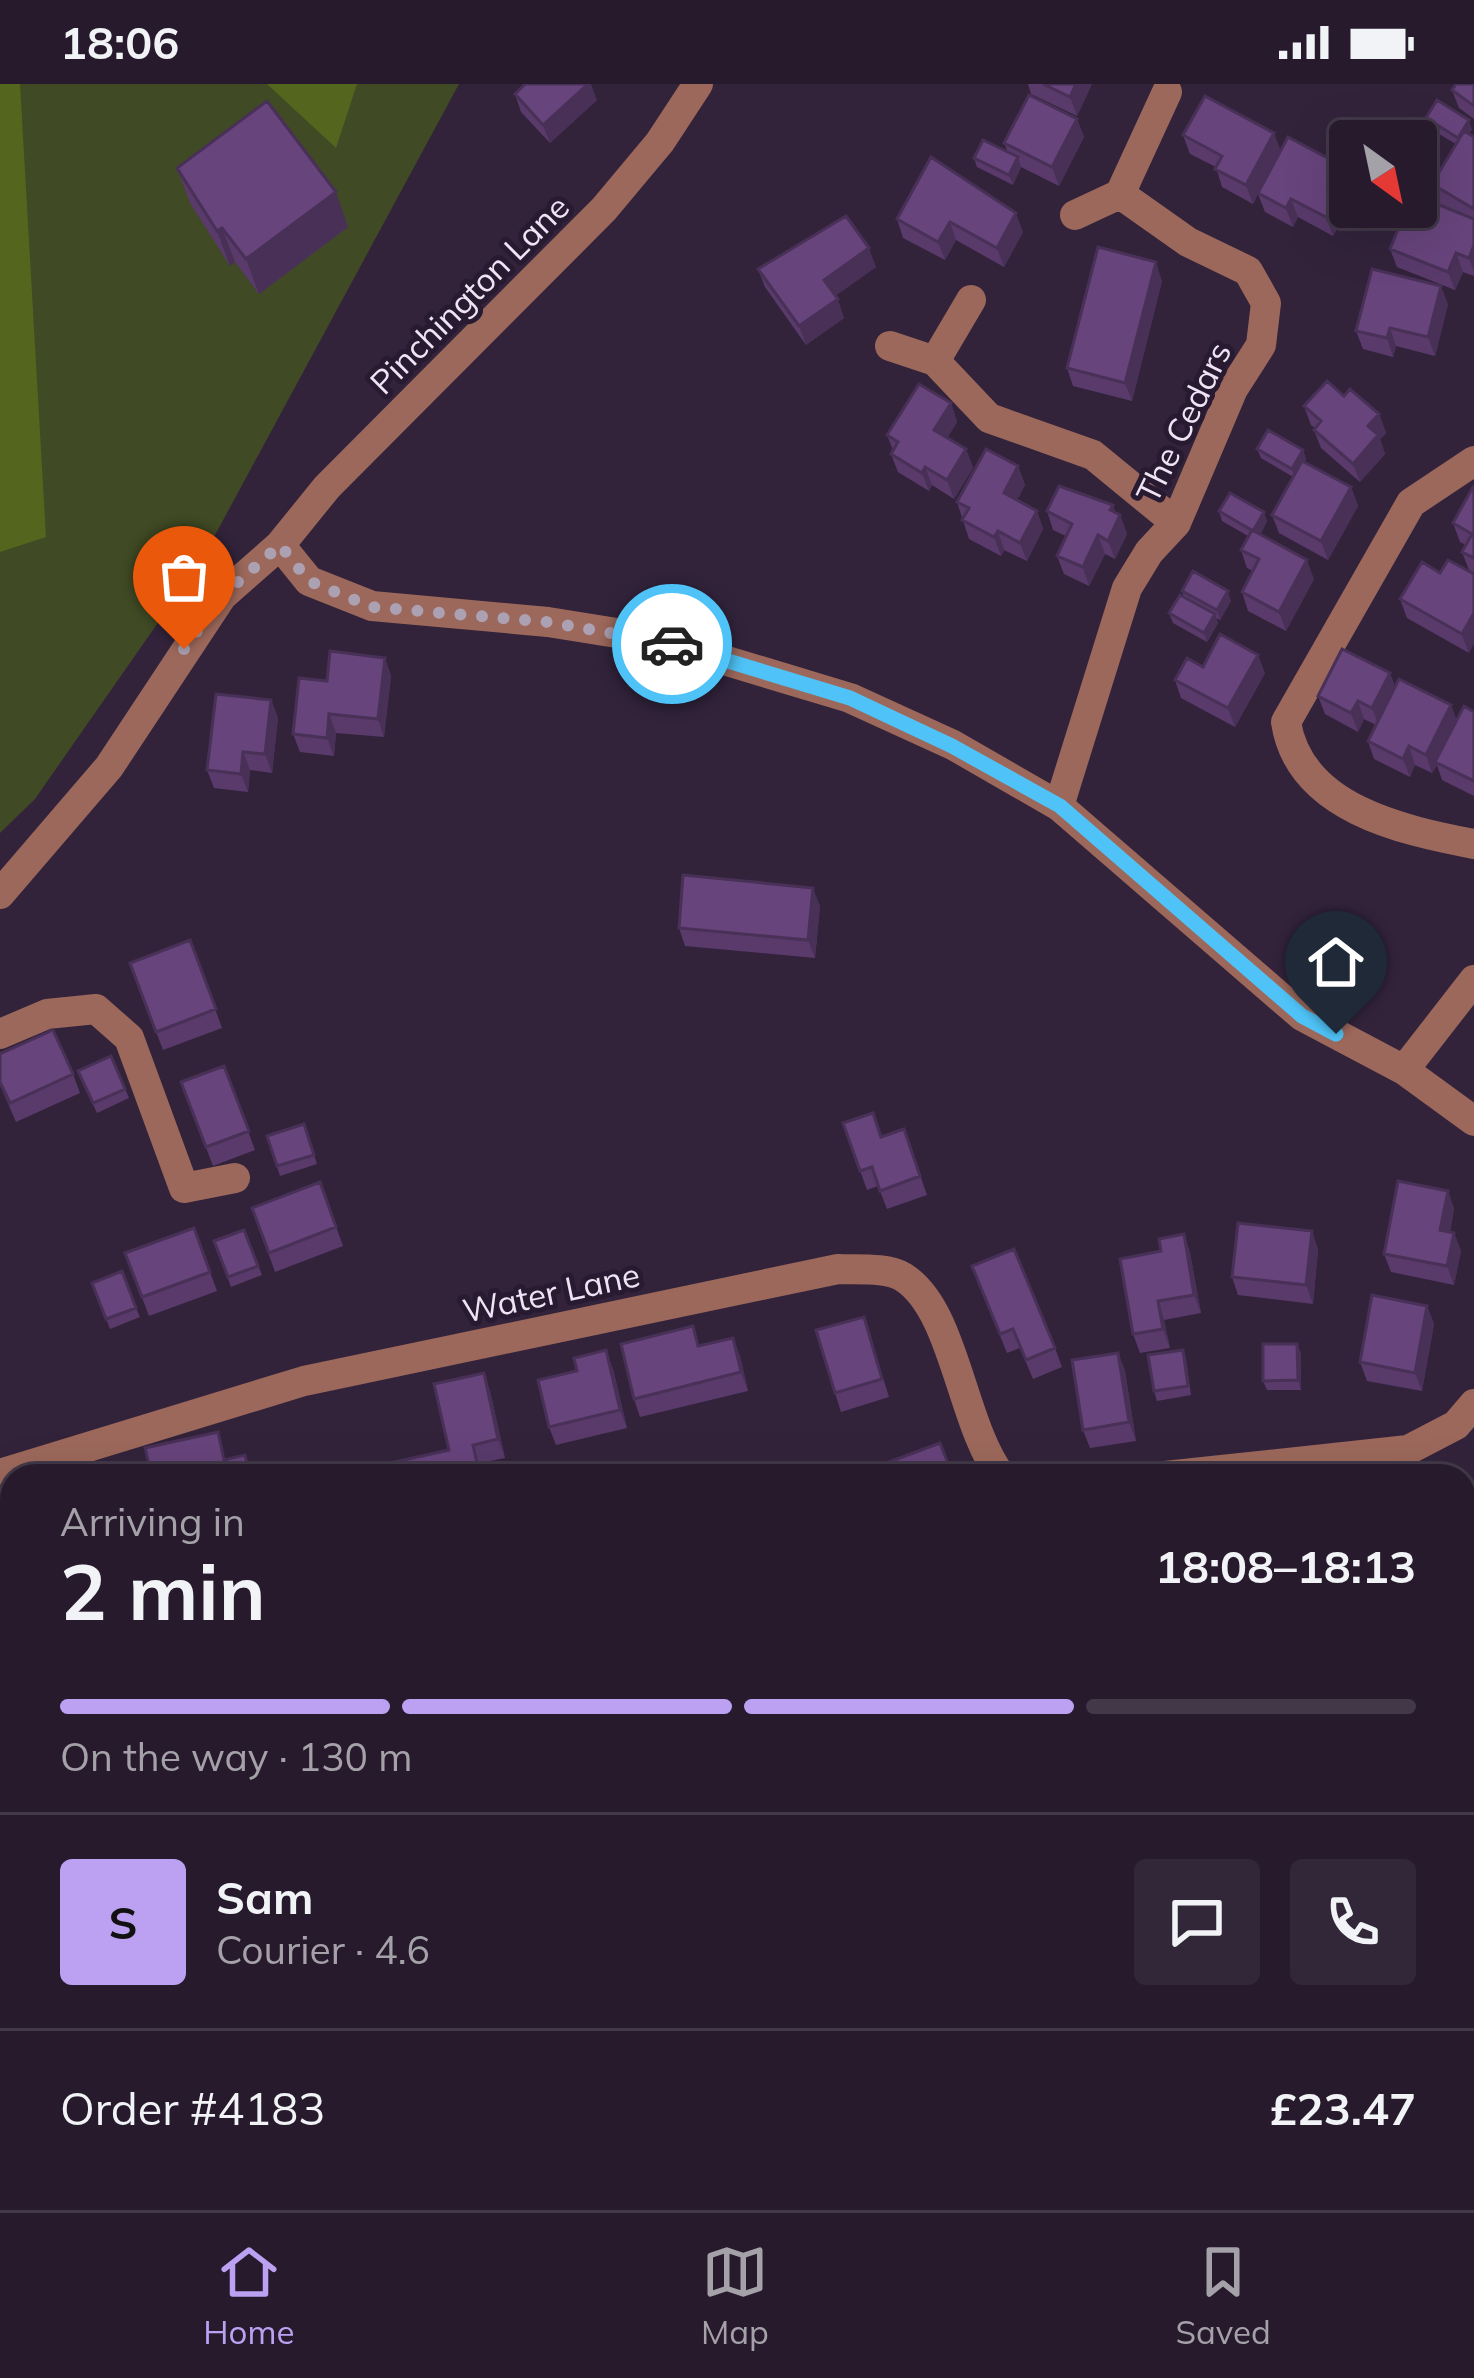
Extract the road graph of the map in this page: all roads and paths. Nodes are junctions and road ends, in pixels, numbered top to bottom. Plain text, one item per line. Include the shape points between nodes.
1 (698, 84) edge
2 (1167, 92) dead end
3 (1120, 194) junction
4 (1076, 215) dead end
5 (971, 300) dead end
6 (890, 346) dead end
7 (935, 361) junction
8 (1474, 461) edge
9 (1176, 523) junction
10 (280, 545) junction
11 (1060, 806) junction
12 (1474, 844) edge
13 (0, 894) edge
14 (1474, 980) edge
15 (0, 1034) edge
16 (1405, 1070) junction
17 (1474, 1121) edge
18 (235, 1178) dead end
19 (1474, 1404) edge
20 (33, 1464) edge
21 (992, 1464) edge
22 (1277, 1464) edge

1 - 10 street, Pinchington Lane via 604,209 327,487
2 - 3 street
3 - 4 street
3 - 9 street, The Cedars via 1188,242 1248,271 1266,303 1261,345 1233,389
5 - 7 street
6 - 7 street
7 - 9 street via 989,418 1093,455
8 - 12 street via 1411,503 1286,722 1290,751 1307,776 1346,805
9 - 11 street, The Cedars via 1127,588
10 - 11 street via 309,581 372,607 654,639 850,698
10 - 13 street, Pinchington Lane via 210,610 109,766
11 - 16 street via 1302,1016
14 - 16 street
15 - 18 street via 47,1014 96,1009 129,1038 184,1188
16 - 17 street
19 - 22 street via 1456,1425 1408,1450
20 - 21 street, Water Lane via 304,1381 838,1268 900,1274 928,1299

